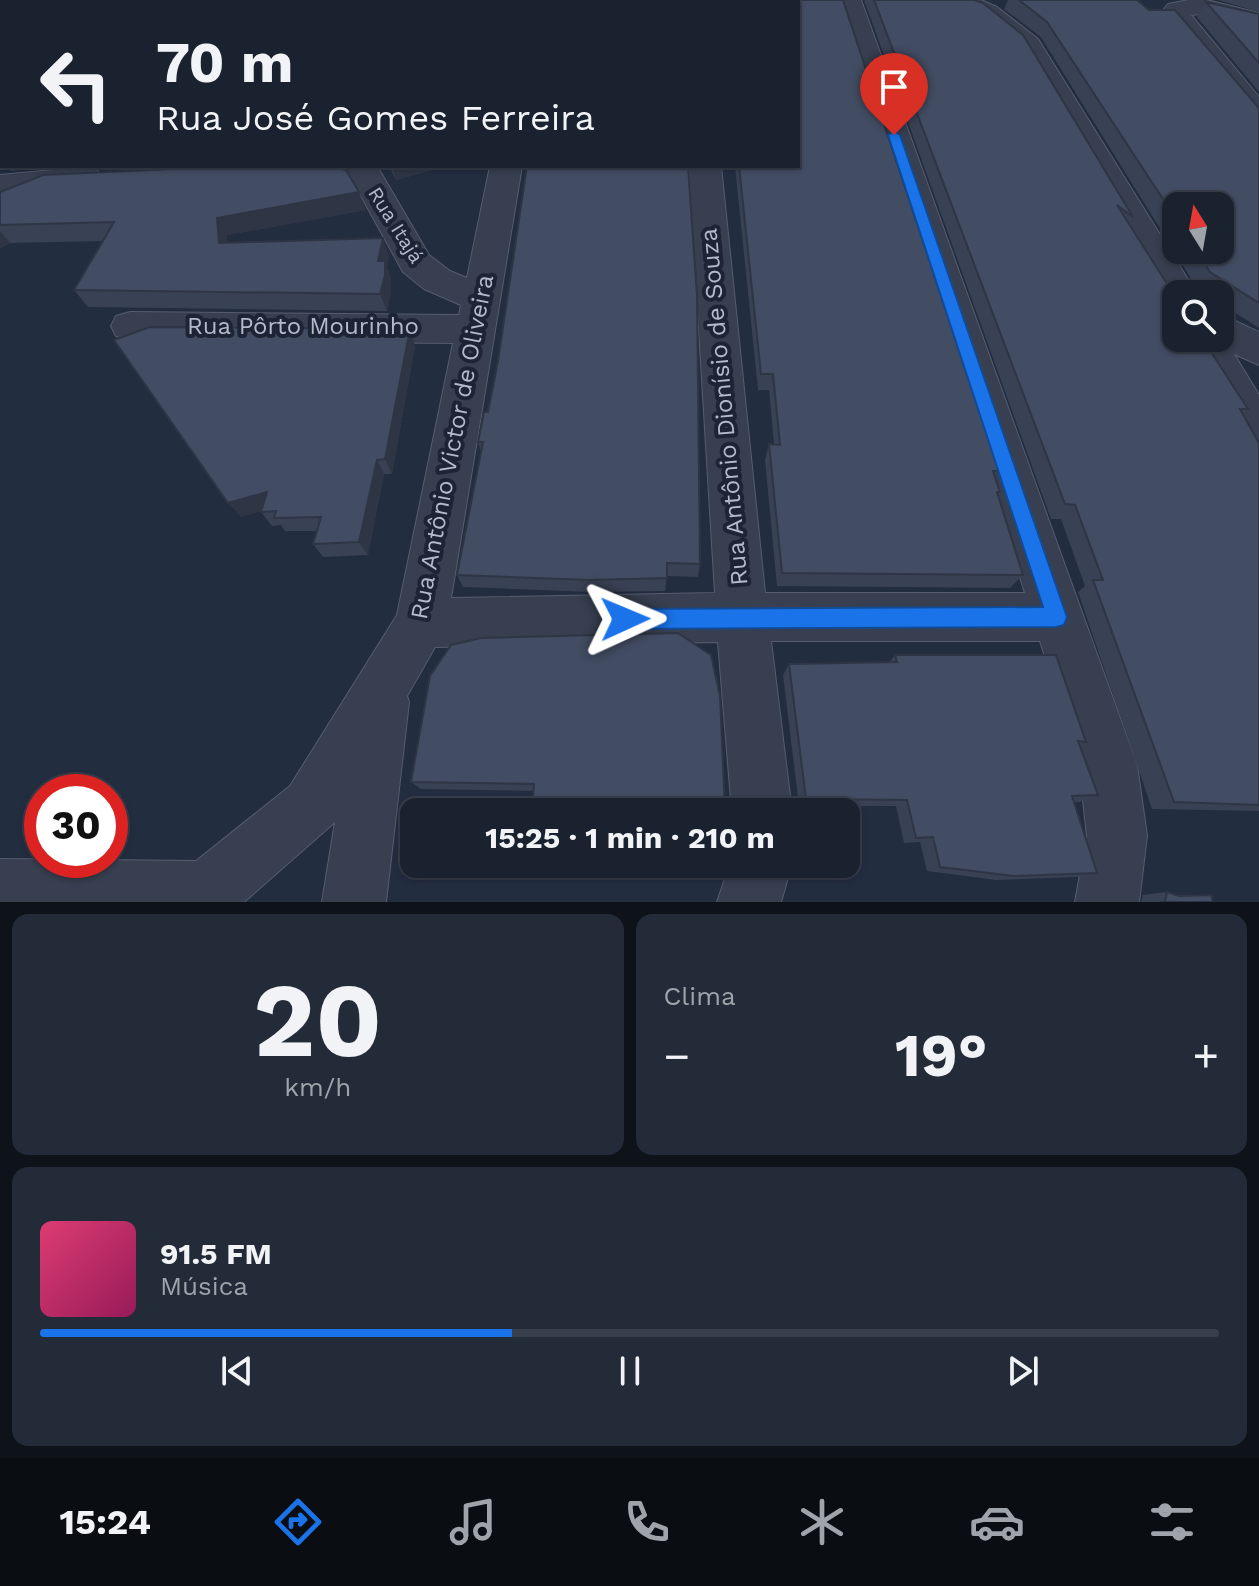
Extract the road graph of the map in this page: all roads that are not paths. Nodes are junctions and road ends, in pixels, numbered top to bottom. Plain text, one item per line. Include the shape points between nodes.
1 (849, 0) edge
2 (959, 0) edge
3 (1259, 21) edge
4 (1259, 116) edge
5 (316, 168) edge
6 (361, 168) edge
7 (506, 168) edge
8 (705, 168) edge
9 (249, 171) edge
10 (122, 176) edge
11 (10, 183) edge
12 (1170, 280) edge
13 (478, 314) junction
14 (130, 326) dead end
15 (1234, 336) edge
16 (1259, 350) edge
17 (1212, 352) edge
18 (1259, 432) edge
19 (742, 617) junction
20 (1056, 617) junction
21 (421, 623) junction
22 (385, 684) junction
23 (762, 798) edge
24 (757, 878) edge
25 (0, 890) edge
26 (354, 902) edge
27 (749, 902) edge
28 (1107, 902) edge

1 - 20 street
2 - 12 street via 988,12 1029,45
3 - 4 street via 1201,6 1177,9 1179,20
5 - 9 street
6 - 13 street, Rua Itajá via 416,263
7 - 13 street, Rua Antônio Victor de Oliveira
8 - 19 street, Rua Antônio Dionísio de Souza
10 - 11 street
13 - 14 street, Rua Pôrto Mourinho
13 - 21 street, Rua Antônio Victor de Oliveira
15 - 16 street
17 - 18 street
19 - 20 street
19 - 21 street
19 - 23 street, Rua Antônio Dionísio de Souza
20 - 28 street via 1108,765 1117,836
21 - 22 street, Rua Antônio Victor de Oliveira
22 - 25 street, Rua Antônio Victor de Oliveira via 311,807 207,892
22 - 26 street
24 - 27 street

